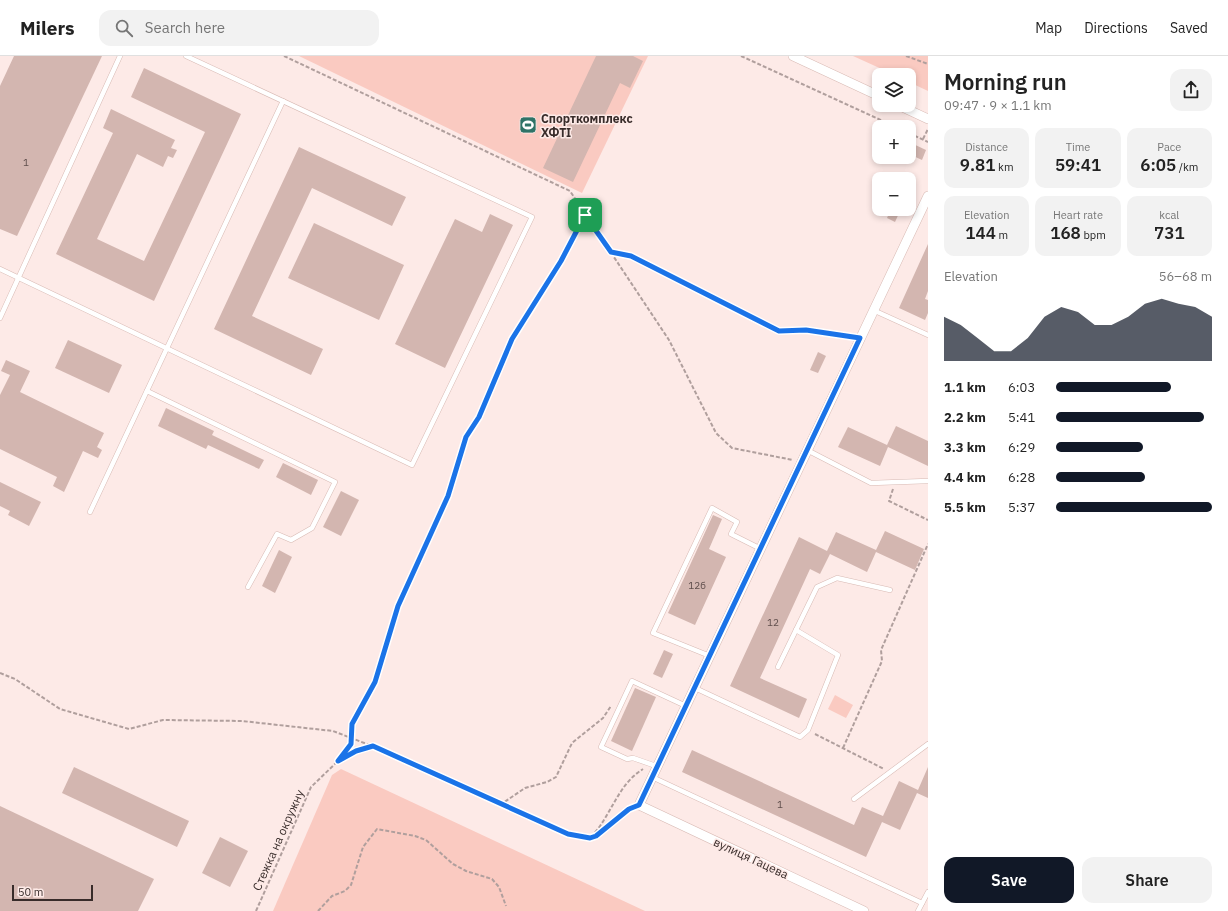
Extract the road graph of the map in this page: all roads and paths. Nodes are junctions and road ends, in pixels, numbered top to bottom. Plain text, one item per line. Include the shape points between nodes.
1 (120, 56) edge
2 (186, 56) edge
3 (284, 56) edge
4 (740, 56) edge
5 (793, 56) edge
6 (906, 56) edge
7 (928, 64) edge
8 (872, 93) edge
9 (283, 101) junction
10 (913, 112) edge
11 (928, 119) edge
12 (881, 120) edge
13 (928, 129) edge
14 (916, 136) edge
15 (923, 139) junction
16 (928, 142) edge
17 (928, 196) edge
18 (585, 215) junction
19 (611, 252) junction
20 (0, 269) edge
21 (19, 278) junction
22 (873, 310) junction
23 (0, 318) edge
24 (928, 335) edge
25 (860, 338) junction
26 (167, 348) junction
27 (147, 391) junction
28 (807, 450) junction
29 (802, 462) junction
30 (895, 481) junction
31 (928, 481) edge
32 (90, 512) dead end
33 (928, 520) edge
34 (928, 544) edge
35 (760, 549) junction
36 (248, 587) dead end
37 (890, 590) dead end
38 (796, 630) junction
39 (710, 656) junction
40 (778, 667) dead end
41 (0, 673) edge
42 (695, 688) junction
43 (624, 699) junction
44 (686, 706) junction
45 (808, 730) junction
46 (350, 738) junction
47 (928, 744) edge
48 (373, 746) junction
49 (843, 748) junction
50 (338, 761) junction
51 (656, 766) junction
52 (890, 772) junction
53 (652, 777) junction
54 (854, 799) dead end
55 (500, 805) junction
56 (639, 805) junction
57 (590, 838) junction
58 (928, 892) edge
59 (922, 903) junction
60 (506, 906) dead end
61 (256, 911) edge
62 (318, 911) edge
63 (864, 911) edge
64 (918, 911) edge

1 - 21 lane
2 - 9 lane
3 - 18 path via 570,191
4 - 12 path
5 - 8 street
6 - 7 path
9 - 26 lane
9 - 26 lane via 532,217 412,465
10 - 11 street
13 - 15 path
14 - 15 path
15 - 16 path
17 - 22 street
18 - 19 path
18 - 46 path via 561,261 512,339 479,417 466,437 448,496 398,606 375,682 352,724
19 - 25 path via 631,256 779,331 806,330
19 - 29 path via 669,340 716,433 732,448
20 - 21 lane
21 - 23 lane
21 - 26 lane
22 - 24 lane
22 - 25 street
25 - 28 street
26 - 27 lane
27 - 32 lane
27 - 36 lane via 335,482 312,528 291,540 277,534
28 - 29 street
28 - 30 lane via 872,483
29 - 35 street
30 - 31 lane
30 - 33 path via 889,501
34 - 49 path via 881,650 882,660
35 - 39 street
35 - 39 lane via 731,534 737,522 712,508 653,633
37 - 38 lane via 837,578 817,587
38 - 40 lane
38 - 45 lane via 838,655
39 - 42 street
41 - 46 path via 15,679 60,709 129,729 163,720 242,721 333,731
42 - 44 street
42 - 45 lane via 800,737
43 - 44 lane via 632,681
43 - 51 lane via 601,747 627,759 633,758
43 - 55 path via 614,701 603,718 572,743 556,777 525,788
44 - 51 street
45 - 49 path
46 - 48 path
46 - 50 path via 351,744
47 - 52 lane
48 - 50 path, Стежка на окружну via 356,751
48 - 55 path
49 - 52 path
50 - 61 path, Стежка на окружну via 311,787
51 - 53 street
51 - 57 path via 645,768 631,776 618,793 601,826
52 - 54 lane
53 - 56 street
53 - 59 lane
55 - 57 path via 568,834
56 - 57 path via 629,809
56 - 63 street, вулиця Гацева
58 - 59 lane
59 - 64 lane
60 - 62 path via 499,887 492,879 453,864 426,840 377,829 363,847 351,885 345,891 332,896

